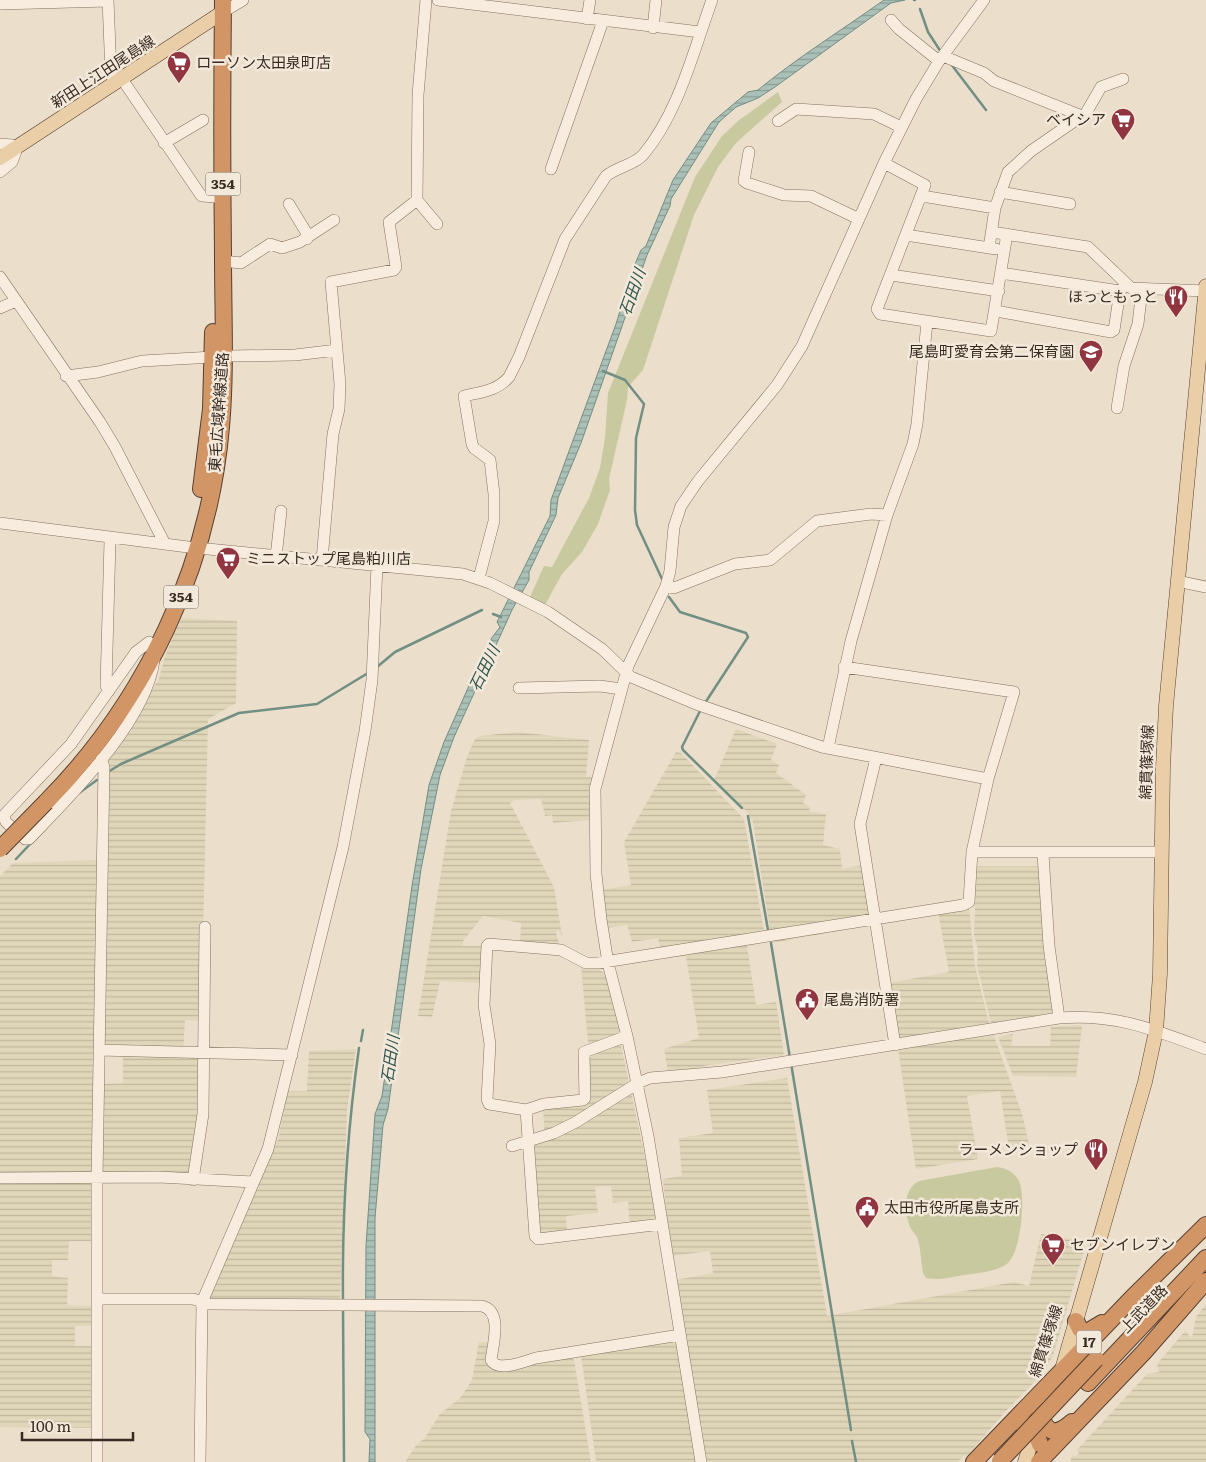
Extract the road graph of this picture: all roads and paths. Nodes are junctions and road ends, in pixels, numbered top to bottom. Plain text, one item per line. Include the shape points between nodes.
1 (108, 0) edge
2 (242, 0) edge
3 (426, 0) edge
4 (438, 0) edge
5 (590, 0) edge
6 (656, 0) edge
7 (712, 0) edge
8 (984, 0) edge
9 (0, 4) edge
10 (217, 8) edge
11 (587, 18) junction
12 (891, 20) dead end
13 (603, 21) junction
14 (653, 28) junction
15 (700, 32) junction
16 (941, 58) junction
17 (1123, 79) dead end
18 (118, 82) junction
19 (1082, 116) junction
20 (203, 120) dead end
21 (778, 121) dead end
22 (901, 127) junction
23 (164, 143) junction
24 (0, 144) edge
25 (16, 148) junction
26 (749, 152) dead end
27 (0, 158) edge
28 (884, 164) junction
29 (551, 170) dead end
30 (0, 172) edge
31 (1000, 192) junction
32 (922, 196) junction
33 (215, 197) junction
34 (417, 200) junction
35 (289, 204) dead end
36 (1070, 204) dead end
37 (996, 208) junction
38 (859, 219) junction
39 (334, 220) dead end
40 (437, 224) dead end
41 (992, 232) junction
42 (1007, 234) junction
43 (906, 235) junction
44 (307, 239) junction
45 (989, 248) junction
46 (1005, 250) junction
47 (223, 261) junction
48 (1001, 273) junction
49 (891, 275) junction
50 (0, 277) edge
51 (1206, 286) edge
52 (1123, 288) junction
53 (1142, 289) junction
54 (999, 291) junction
55 (1206, 291) edge
56 (16, 302) junction
57 (0, 308) edge
58 (996, 311) junction
59 (927, 322) junction
60 (337, 350) junction
61 (218, 357) junction
62 (1202, 373) edge
63 (66, 376) junction
64 (1117, 408) dead end
65 (281, 511) dead end
66 (887, 515) junction
67 (0, 523) edge
68 (113, 538) junction
69 (166, 544) junction
70 (193, 548) junction
71 (276, 557) junction
72 (322, 560) junction
73 (377, 565) junction
74 (479, 578) junction
75 (1177, 581) junction
76 (666, 586) junction
77 (1206, 587) edge
78 (152, 647) junction
79 (844, 668) junction
80 (626, 673) junction
81 (519, 688) dead end
82 (621, 689) junction
83 (109, 691) junction
84 (828, 748) junction
85 (876, 758) junction
86 (101, 759) junction
87 (988, 779) junction
88 (43, 799) junction
89 (0, 835) edge
90 (0, 849) edge
91 (972, 852) junction
92 (1162, 852) junction
93 (1043, 854) junction
94 (875, 920) junction
95 (205, 927) dead end
96 (608, 962) junction
97 (1059, 1018) junction
98 (1156, 1031) junction
99 (627, 1036) junction
100 (895, 1044) junction
101 (1206, 1049) edge
102 (99, 1050) junction
103 (204, 1051) junction
104 (292, 1055) junction
105 (638, 1083) junction
106 (526, 1110) junction
107 (528, 1142) junction
108 (512, 1146) dead end
109 (0, 1178) edge
110 (97, 1178) junction
111 (193, 1180) junction
112 (253, 1182) junction
113 (662, 1224) junction
114 (1206, 1225) edge
115 (1101, 1232) junction
116 (1206, 1244) edge
117 (1206, 1258) edge
118 (1206, 1281) edge
119 (1132, 1298) junction
120 (98, 1299) junction
121 (202, 1302) junction
122 (1076, 1321) junction
123 (680, 1334) junction
124 (1062, 1371) junction
125 (1049, 1385) junction
126 (1106, 1393) junction
127 (1040, 1427) junction
128 (989, 1447) junction
129 (97, 1462) edge
130 (200, 1462) edge
131 (701, 1462) edge
132 (974, 1462) edge
133 (1004, 1462) edge
134 (1025, 1462) edge
135 (1034, 1462) edge
136 (1039, 1462) edge

1 - 9 street
1 - 18 street via 111,73
2 - 10 street
3 - 34 street via 418,95
4 - 11 street
5 - 11 street
6 - 14 street
7 - 15 street
8 - 16 street
10 - 18 main road, 新田上江田尾島線
10 - 33 highway, 東毛広域幹線道路 / 354
10 - 47 highway, 東毛広域幹線道路 / 354
11 - 13 street
12 - 16 street
13 - 14 street
13 - 29 street
14 - 15 street
15 - 74 street via 672,109 642,156 606,176 571,227 509,377 502,386 464,396 472,444 487,456 492,468 494,521
16 - 19 street
16 - 22 street
17 - 19 street via 1098,89
18 - 23 street
18 - 25 main road, 新田上江田尾島線
19 - 31 street via 1031,151 1008,172
20 - 23 street
21 - 22 street via 796,109 869,114
22 - 28 street
23 - 33 street via 200,194
24 - 25 street
25 - 27 main road, 新田上江田尾島線
25 - 30 street via 12,162
26 - 38 street via 744,181 747,184 784,195 811,196
28 - 32 street via 922,183 925,188
28 - 38 street
31 - 36 street
31 - 37 street
32 - 37 street
32 - 43 street
33 - 61 highway, 東毛広域幹線道路 / 354
34 - 40 street
34 - 60 street via 389,222 394,270 331,282
35 - 44 street
37 - 41 street
38 - 76 street via 798,353 777,385 681,506 674,527
39 - 44 street
41 - 42 street
41 - 45 street
42 - 46 street
42 - 52 street via 1088,246
43 - 45 street
43 - 49 street
44 - 47 street via 285,248 270,244 241,263
45 - 46 street
46 - 48 street
47 - 61 highway, 東毛広域幹線道路 / 354
48 - 52 street
48 - 54 street
49 - 54 street
49 - 59 street via 878,313
50 - 56 street
51 - 55 main road, 綿貫篠塚線
52 - 53 street
52 - 58 street via 1111,332
53 - 55 street
53 - 64 street via 1138,324 1124,366
54 - 58 street
55 - 62 main road, 綿貫篠塚線
56 - 57 street
56 - 63 street
58 - 59 street via 992,330 989,331
59 - 66 street via 913,444
60 - 61 street via 295,355
60 - 72 street via 339,409 333,434
61 - 63 street via 142,361
61 - 70 highway, 東毛広域幹線道路 / 354 via 222,411 217,463
62 - 75 main road, 綿貫篠塚線
63 - 69 street via 115,447
65 - 71 street
66 - 76 street via 817,521 770,560 743,562 674,588
66 - 79 street
67 - 68 street
68 - 69 street
68 - 83 street via 110,541 106,676
69 - 70 street
70 - 71 street
70 - 78 highway, 東毛広域幹線道路 / 354
71 - 72 street
72 - 73 street
73 - 74 street
73 - 104 street via 372,680 366,731 343,847
74 - 80 street via 548,612 602,649
75 - 77 street
75 - 92 main road, 綿貫篠塚線 via 1164,742
76 - 80 street
78 - 83 street via 136,652
78 - 86 street via 150,681 145,692
78 - 88 highway, 東毛広域幹線道路 / 354 via 137,683 96,746
79 - 84 street
79 - 87 street via 1014,692
80 - 82 street
80 - 84 street via 703,706
81 - 82 street via 600,686
82 - 96 street via 599,768 594,804 596,891
83 - 86 street via 70,744 5,814 6,822 25,839 29,838
84 - 85 street
85 - 87 street
85 - 94 street via 860,824
86 - 102 street via 104,766
87 - 91 street
88 - 89 highway, 東毛広域幹線道路 / 354
88 - 90 highway, 東毛広域幹線道路 / 354, bridge
91 - 93 street
91 - 94 street via 968,903
92 - 93 street
92 - 98 main road, 綿貫篠塚線 via 1160,989
93 - 97 street via 1049,946
94 - 96 street
94 - 100 street
95 - 103 street
96 - 99 street
96 - 106 street via 586,963 555,949 487,946 484,1005 490,1044 487,1099 489,1104
97 - 98 street via 1103,1017
97 - 100 street
98 - 101 street
98 - 115 main road, 綿貫篠塚線 via 1145,1082
99 - 105 street
99 - 106 street via 584,1052 585,1098
100 - 105 street via 722,1072 657,1077
102 - 103 street
102 - 110 street
103 - 104 street
103 - 111 street via 203,1114
104 - 112 street via 268,1149
105 - 107 street via 576,1122
105 - 113 street
106 - 107 street
107 - 108 street
107 - 113 street via 538,1239
109 - 110 street
110 - 111 street
110 - 120 street
111 - 112 street
112 - 121 street
113 - 123 street
114 - 119 highway, 17
115 - 122 main road, 綿貫篠塚線
115 - 125 main road, 綿貫篠塚線 via 1093,1246
116 - 133 highway, 上武道路 / 17, bridge via 1096,1359
117 - 133 highway, 上武道路 / 17 via 1088,1383
118 - 126 highway
119 - 122 highway via 1091,1332 1082,1331
119 - 124 highway, 17
120 - 121 street via 193,1299
120 - 129 street
121 - 123 street via 487,1307 494,1316 491,1360 498,1365
121 - 130 street
122 - 124 main road, 綿貫篠塚線
123 - 131 street
124 - 125 highway, 17
124 - 127 main road, 綿貫篠塚線
125 - 127 main road, 綿貫篠塚線
125 - 128 highway, 17
126 - 127 highway via 1063,1429 1053,1431
126 - 136 highway
127 - 128 highway via 1020,1423
127 - 134 main road, 綿貫篠塚線
127 - 135 main road, 綿貫篠塚線
128 - 132 highway, 17

